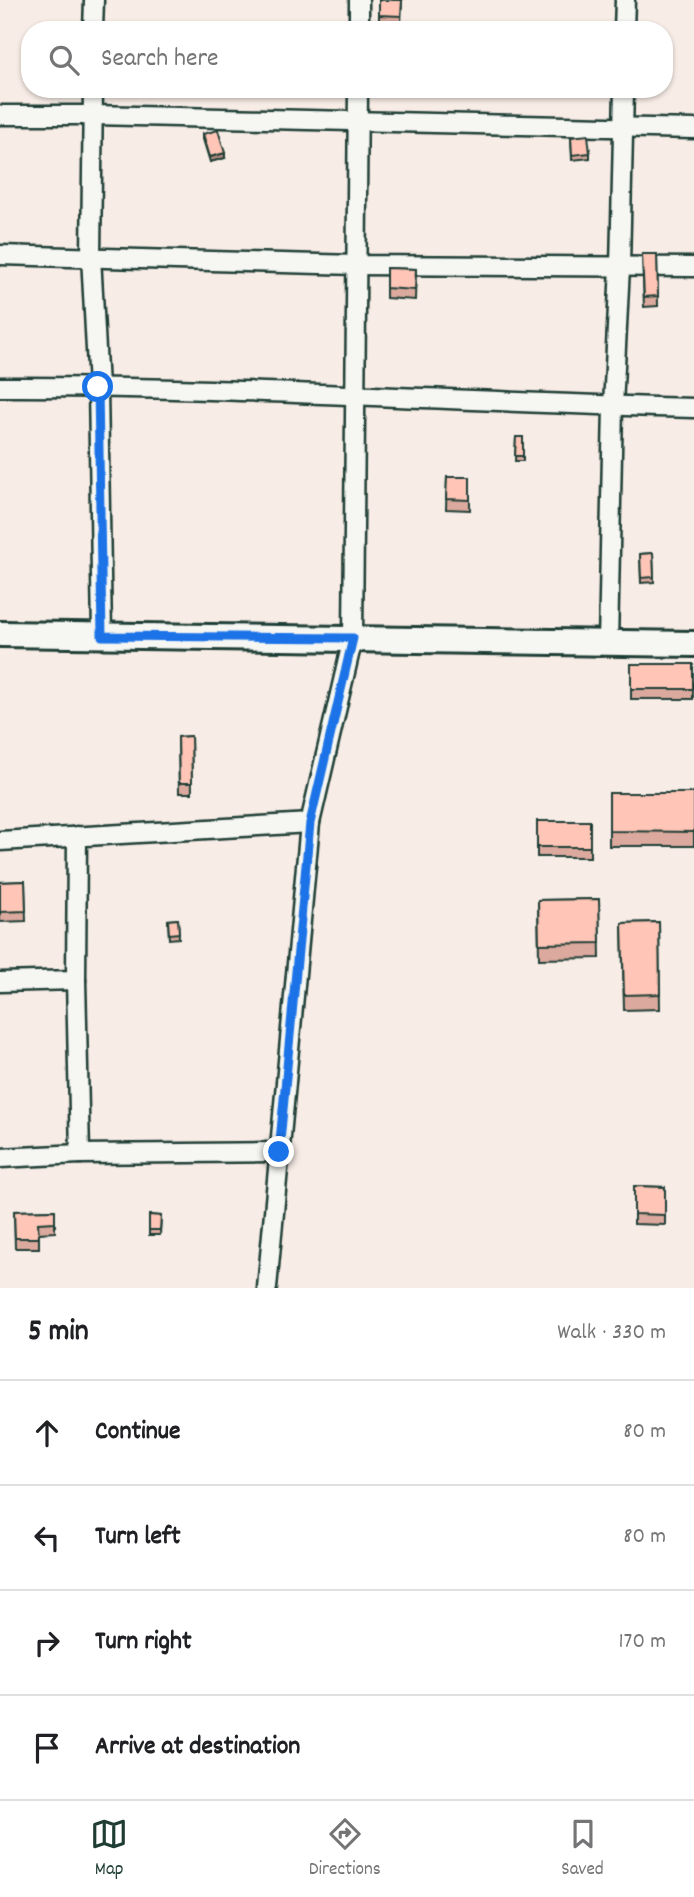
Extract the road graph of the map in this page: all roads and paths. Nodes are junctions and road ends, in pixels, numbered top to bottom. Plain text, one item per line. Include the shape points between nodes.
1 (94, 0) edge
2 (359, 0) edge
3 (625, 0) edge
4 (93, 21) edge
5 (359, 21) edge
6 (624, 21) edge
7 (93, 98) edge
8 (358, 98) edge
9 (624, 98) edge
10 (0, 115) edge
11 (93, 115) junction
12 (357, 122) junction
13 (623, 128) junction
14 (694, 129) edge
15 (0, 255) edge
16 (91, 256) junction
17 (356, 265) junction
18 (620, 267) junction
19 (694, 267) edge
20 (0, 387) edge
21 (98, 387) junction
22 (355, 394) junction
23 (613, 406) junction
24 (694, 408) edge
25 (0, 634) edge
26 (102, 636) junction
27 (353, 638) junction
28 (608, 644) junction
29 (694, 644) edge
30 (310, 823) junction
31 (77, 836) junction
32 (0, 841) edge
33 (76, 980) junction
34 (0, 982) edge
35 (279, 1152) junction
36 (80, 1154) junction
37 (0, 1158) edge
38 (267, 1288) edge

1 - 4 street
2 - 5 street
3 - 6 street
7 - 11 street
8 - 12 street
9 - 13 street
10 - 11 street
11 - 12 street
11 - 16 street
12 - 13 street
12 - 17 street
13 - 14 street
13 - 18 street
15 - 16 street
16 - 17 street
16 - 21 street
17 - 18 street
17 - 22 street
18 - 19 street
18 - 23 street
20 - 21 street
21 - 22 street
21 - 26 street
22 - 23 street
22 - 27 street
23 - 24 street
23 - 28 street
25 - 26 street
26 - 27 street
27 - 28 street
27 - 30 street
28 - 29 street
30 - 31 street
30 - 35 street
31 - 32 street
31 - 33 street
33 - 34 street
33 - 36 street
35 - 36 street
35 - 38 street
36 - 37 street

